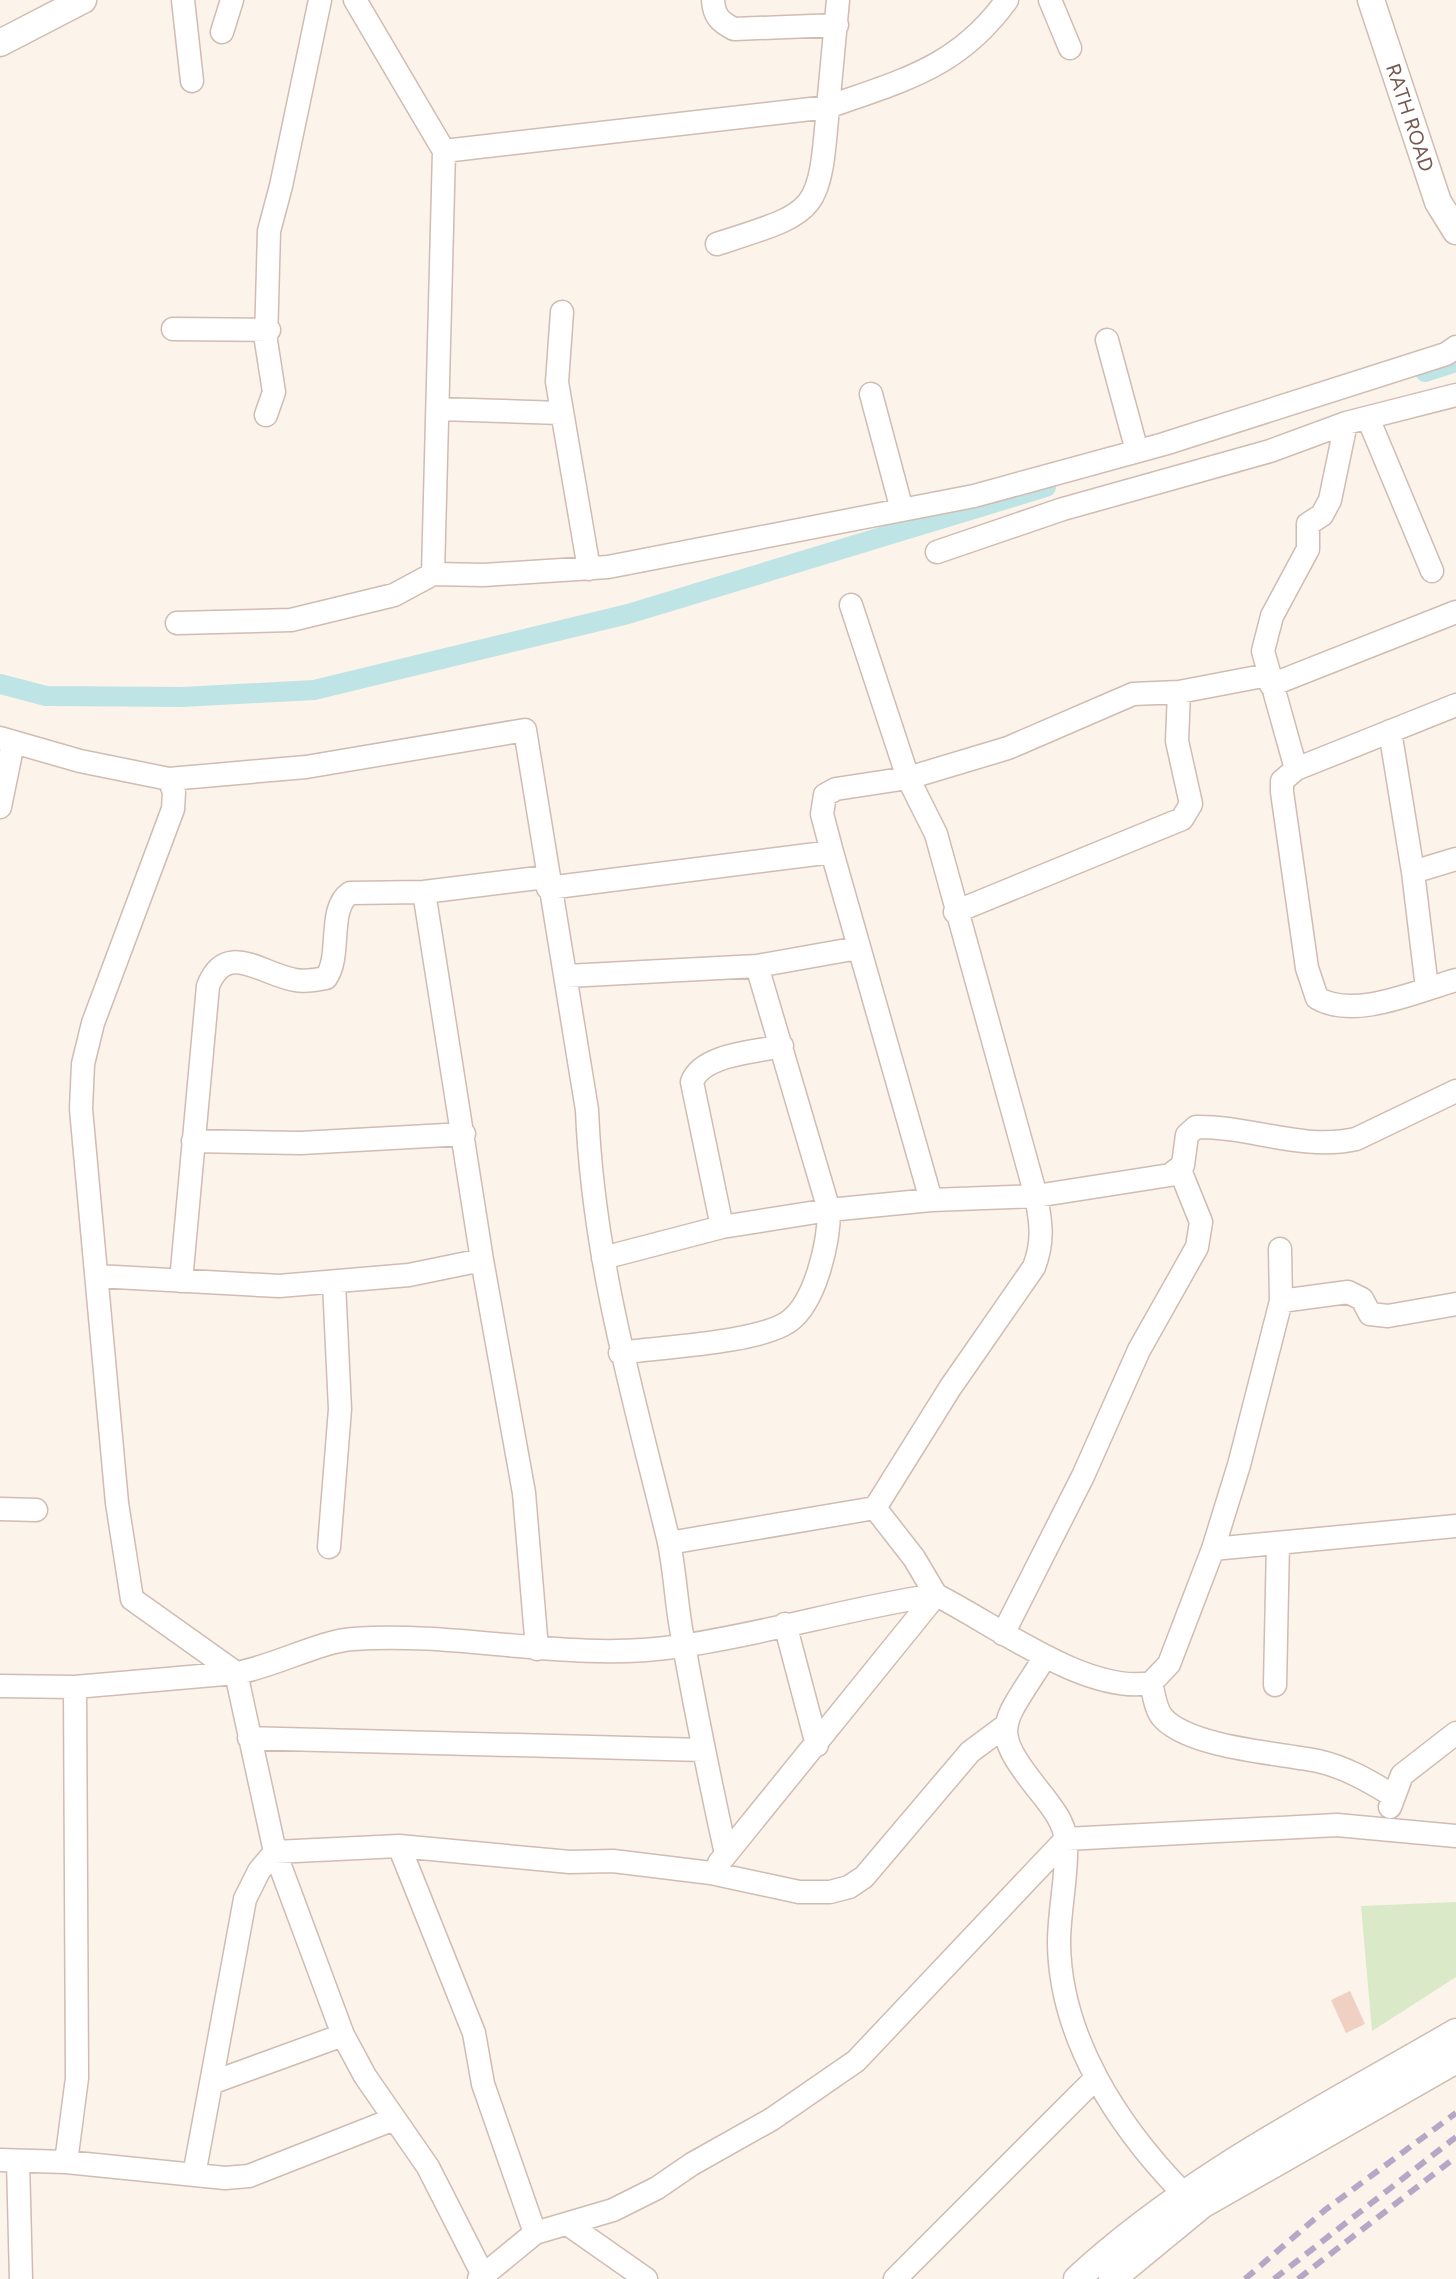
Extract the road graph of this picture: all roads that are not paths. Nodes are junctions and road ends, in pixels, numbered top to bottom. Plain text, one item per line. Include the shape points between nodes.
1 (83, 0) edge
2 (183, 0) edge
3 (232, 0) edge
4 (320, 0) edge
5 (355, 0) edge
6 (713, 0) edge
7 (838, 0) edge
8 (1007, 0) edge
9 (1050, 0) edge
10 (1371, 0) edge
11 (837, 25) junction
12 (222, 32) dead end
13 (0, 43) edge
14 (1070, 48) dead end
15 (192, 81) dead end
16 (828, 107) junction
17 (444, 151) junction
18 (1456, 231) edge
19 (717, 244) dead end
20 (562, 312) dead end
21 (173, 329) dead end
22 (269, 330) junction
23 (1107, 340) dead end
24 (1456, 347) edge
25 (871, 394) dead end
26 (1456, 395) edge
27 (439, 409) junction
28 (560, 413) junction
29 (266, 415) dead end
30 (1357, 420) junction
31 (1137, 451) junction
32 (902, 510) junction
33 (937, 552) dead end
34 (589, 569) junction
35 (1432, 571) dead end
36 (433, 574) junction
37 (851, 605) dead end
38 (1456, 612) edge
39 (177, 623) dead end
40 (1269, 680) junction
41 (1179, 692) junction
42 (1456, 705) edge
43 (1390, 731) junction
44 (6, 740) edge
45 (1296, 769) junction
46 (908, 778) junction
47 (169, 779) junction
48 (0, 807) edge
49 (832, 852) junction
50 (1456, 859) edge
51 (1413, 872) junction
52 (547, 882) junction
53 (424, 892) junction
54 (955, 912) junction
55 (858, 948) junction
56 (757, 966) junction
57 (567, 976) junction
58 (1456, 980) edge
59 (1427, 988) junction
60 (782, 1046) junction
61 (1456, 1091) edge
62 (464, 1134) junction
63 (193, 1141) junction
64 (1180, 1170) junction
65 (1036, 1196) junction
66 (931, 1200) junction
67 (829, 1210) junction
68 (722, 1227) junction
69 (1280, 1249) dead end
70 (603, 1258) junction
71 (482, 1260) junction
72 (97, 1276) junction
73 (181, 1281) junction
74 (334, 1283) junction
75 (1281, 1301) junction
76 (1456, 1304) edge
77 (620, 1353) junction
78 (875, 1508) junction
79 (0, 1509) edge
80 (36, 1510) dead end
81 (1456, 1526) edge
82 (669, 1543) junction
83 (1278, 1543) junction
84 (329, 1547) dead end
85 (1213, 1549) junction
86 (936, 1595) junction
87 (785, 1624) junction
88 (1003, 1634) junction
89 (684, 1645) junction
90 (537, 1649) junction
91 (1045, 1657) junction
92 (236, 1673) junction
93 (1151, 1683) junction
94 (1275, 1685) dead end
95 (0, 1686) edge
96 (75, 1687) junction
97 (1005, 1726) junction
98 (1456, 1733) edge
99 (249, 1738) junction
100 (817, 1745) junction
101 (703, 1750) junction
102 (1392, 1795) junction
103 (1387, 1827) junction
104 (1456, 1836) edge
105 (1066, 1839) junction
106 (399, 1846) junction
107 (275, 1852) junction
108 (726, 1854) junction
109 (711, 1873) junction
110 (1456, 2032) edge
111 (343, 2035) junction
112 (1456, 2060) edge
113 (1096, 2078) junction
114 (211, 2083) junction
115 (394, 2119) junction
116 (9, 2160) edge
117 (66, 2162) junction
118 (194, 2175) junction
119 (1182, 2192) junction
120 (569, 2225) junction
121 (535, 2233) junction
122 (481, 2277) edge
123 (21, 2279) edge
124 (646, 2279) edge
125 (895, 2279) edge
126 (1077, 2279) edge
127 (1112, 2279) edge

1 - 13 street
2 - 15 street
3 - 12 street
4 - 22 street via 269,231
5 - 17 street
6 - 11 street via 714,12 734,29
7 - 11 street
8 - 16 street via 987,27 954,56
9 - 14 street
10 - 18 street, RATH ROAD via 1438,202
11 - 16 street
16 - 17 street
16 - 19 street via 822,176 808,204 790,220
17 - 27 street
20 - 28 street
21 - 22 street
22 - 29 street via 274,392
23 - 31 street
24 - 31 street
25 - 32 street
26 - 30 street
27 - 28 street
27 - 36 street
28 - 34 street
30 - 33 street
30 - 35 street
30 - 40 street via 1330,500 1322,515 1308,524 1308,549 1265,634
31 - 32 street
32 - 34 street
34 - 36 street
36 - 39 street via 394,595 291,620
37 - 46 street
38 - 40 street
40 - 41 street
40 - 45 street
41 - 46 street via 1110,701 1008,748
41 - 54 street via 1177,741 1191,804 1182,819
42 - 43 street
43 - 45 street
43 - 51 street
44 - 47 street
44 - 48 street
45 - 59 street via 1282,781 1282,792 1307,968 1317,998 1345,1005
46 - 49 street via 825,795 822,814
46 - 54 street via 936,834
47 - 52 street via 306,767 525,730
47 - 72 street via 174,792 167,831 134,907 83,1064 85,1184
49 - 52 street
49 - 55 street
50 - 51 street
51 - 59 street
52 - 53 street
52 - 57 street
53 - 62 street
53 - 63 street via 363,890 343,898 333,968 326,978 295,980 238,962 215,970 208,986
54 - 65 street
55 - 56 street
55 - 66 street
56 - 57 street
56 - 60 street
57 - 70 street
58 - 59 street
60 - 67 street
60 - 68 street via 707,1064 692,1082
61 - 64 street via 1342,1142 1196,1127 1187,1135
62 - 63 street via 301,1143
62 - 71 street
63 - 73 street
64 - 65 street
64 - 88 street via 1201,1222 1197,1247 1139,1350
65 - 66 street
65 - 78 street via 1043,1228 1034,1267
66 - 67 street
67 - 68 street
67 - 77 street via 829,1236 818,1273 790,1321 765,1332
68 - 70 street
69 - 75 street
70 - 77 street
71 - 74 street
71 - 90 street via 524,1493
72 - 73 street
72 - 92 street via 117,1503 132,1599
73 - 74 street
74 - 84 street via 340,1409
75 - 76 street via 1348,1292 1362,1299 1370,1314 1388,1316
75 - 85 street
77 - 82 street
78 - 82 street
78 - 86 street
79 - 80 street
81 - 83 street
82 - 89 street
83 - 85 street
83 - 94 street
85 - 93 street via 1169,1664
86 - 87 street
86 - 88 street
86 - 100 street
87 - 89 street
87 - 100 street
88 - 91 street
89 - 90 street via 586,1653
89 - 101 street
90 - 92 street via 350,1639
91 - 93 street via 1125,1685
91 - 97 street
92 - 96 street
92 - 99 street
93 - 102 street via 1163,1718 1184,1731 1223,1744 1321,1762 1357,1774
95 - 96 street
96 - 117 street via 77,2078
97 - 105 street via 1005,1742 1018,1767 1056,1813
97 - 109 street via 970,1752 864,1877 849,1887 780,1891
98 - 102 street via 1402,1775
99 - 101 street
99 - 107 street
100 - 108 street
101 - 108 street
102 - 103 street
103 - 104 street
103 - 105 street via 1252,1827
105 - 113 street via 1059,1943 1064,1994
105 - 120 street via 856,2061 657,2188
106 - 107 street
106 - 109 street
106 - 121 street via 474,2033 483,2084
107 - 111 street
107 - 114 street via 245,1899
108 - 109 street
110 - 119 street
111 - 114 street
111 - 115 street
112 - 127 street via 1202,2205
113 - 119 street via 1155,2164
113 - 125 street
114 - 118 street
115 - 118 street via 249,2176
115 - 122 street via 428,2167
116 - 117 street
116 - 123 street
117 - 118 street
119 - 126 street
120 - 121 street
120 - 124 street
121 - 122 street

